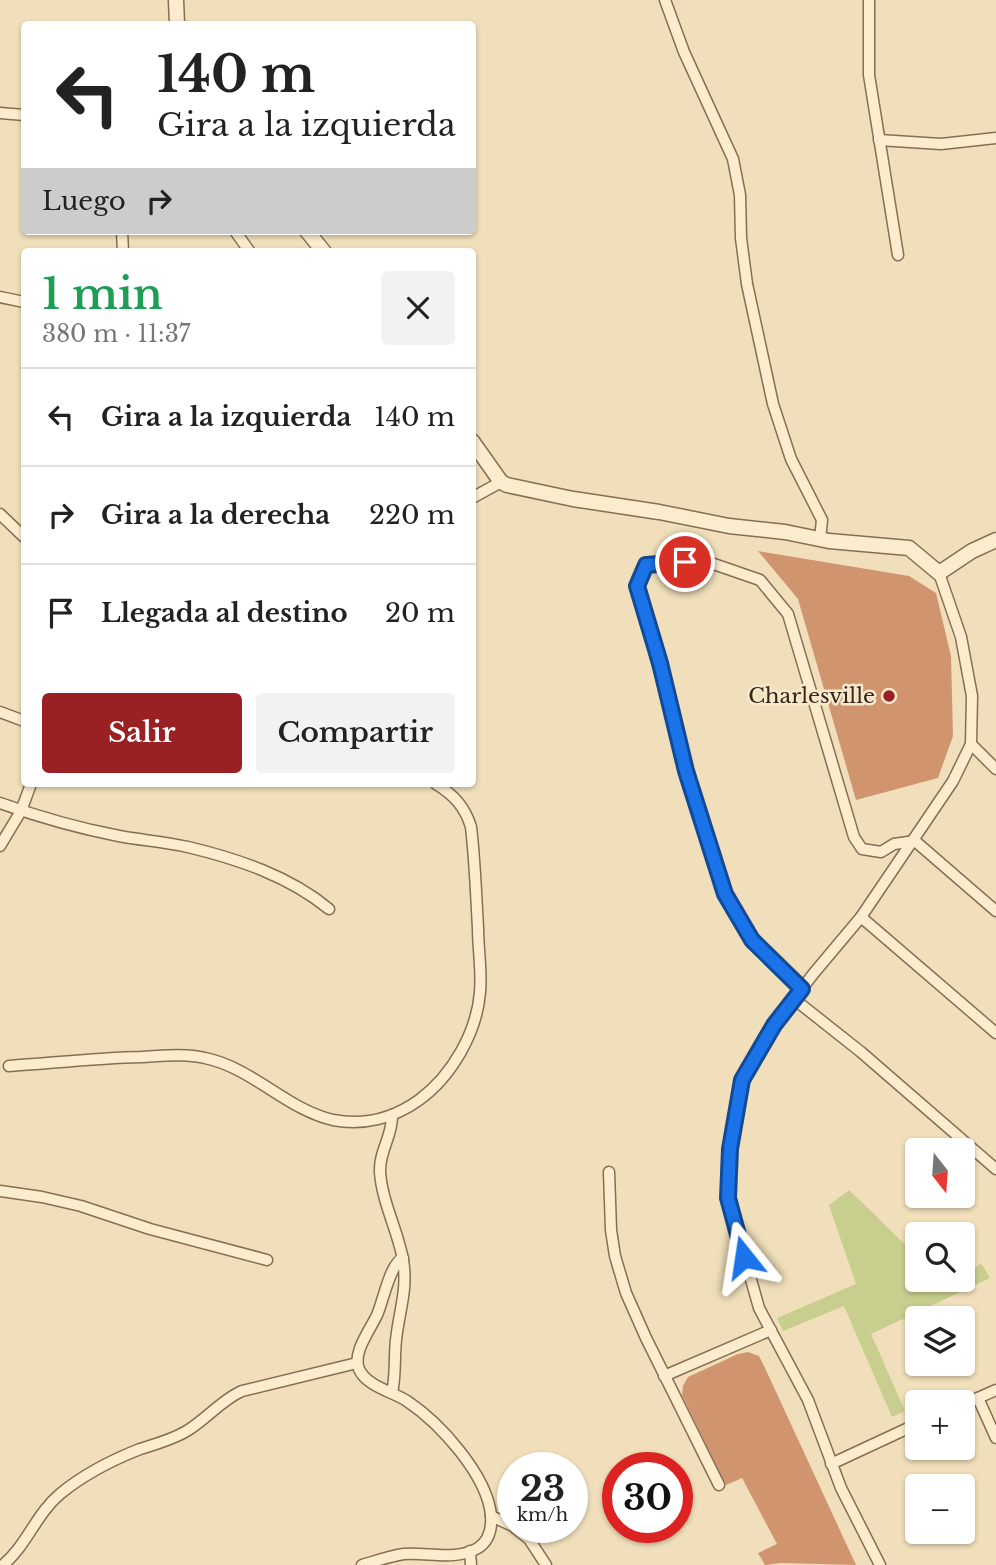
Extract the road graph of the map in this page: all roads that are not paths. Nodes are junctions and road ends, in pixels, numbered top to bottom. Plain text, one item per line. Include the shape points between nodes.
1 (176, 0) edge
2 (665, 0) edge
3 (869, 0) edge
4 (175, 21) edge
5 (0, 113) edge
6 (21, 116) edge
7 (996, 138) edge
8 (879, 140) junction
9 (898, 255) dead end
10 (0, 297) edge
11 (21, 301) edge
12 (476, 447) edge
13 (501, 482) junction
14 (476, 496) edge
15 (0, 514) edge
16 (21, 534) edge
17 (820, 539) junction
18 (996, 540) edge
19 (939, 573) junction
20 (0, 712) edge
21 (21, 721) edge
22 (971, 744) junction
23 (996, 769) edge
24 (30, 787) edge
25 (440, 787) edge
26 (0, 803) edge
27 (21, 811) junction
28 (915, 841) junction
29 (0, 846) edge
30 (329, 909) dead end
31 (996, 911) edge
32 (861, 918) junction
33 (802, 989) junction
34 (794, 999) junction
35 (996, 1033) edge
36 (9, 1066) dead end
37 (392, 1115) junction
38 (996, 1169) edge
39 (609, 1172) dead end
40 (0, 1191) edge
41 (402, 1258) junction
42 (267, 1260) dead end
43 (771, 1330) junction
44 (357, 1363) junction
45 (664, 1376) junction
46 (996, 1390) edge
47 (393, 1393) junction
48 (978, 1398) junction
49 (975, 1399) edge
50 (905, 1430) edge
51 (996, 1438) edge
52 (831, 1464) junction
53 (719, 1485) dead end
54 (491, 1516) junction
55 (497, 1519) edge
56 (532, 1543) edge
57 (470, 1551) junction
58 (3, 1565) edge
59 (362, 1565) edge
60 (471, 1565) edge
61 (547, 1565) edge
62 (880, 1565) edge

1 - 4 street
2 - 17 street via 733,159 747,284 773,404 791,459 822,520
3 - 8 street via 869,75
5 - 6 street
7 - 8 street via 941,144
8 - 9 street
10 - 11 street
12 - 13 street
13 - 14 street
13 - 17 street via 573,499
15 - 16 street
17 - 19 street via 909,548
18 - 19 street
19 - 22 street via 961,637 972,696
20 - 21 street
22 - 23 street
22 - 28 street
24 - 27 street
25 - 37 street via 466,811 471,827 481,991 470,1033 447,1072 425,1095
26 - 27 street
27 - 29 street
27 - 30 street via 118,836 187,847 259,869 309,893
28 - 31 street
28 - 32 street
28 - 33 street via 894,844 881,852 862,849 854,837 788,614 760,580 705,561 646,565 637,586 686,771 725,894 752,940
32 - 33 street
32 - 35 street
33 - 34 street
34 - 38 street
34 - 43 street via 742,1080 730,1149 728,1198 759,1308
36 - 37 street via 192,1055 226,1064 318,1115 358,1122
37 - 41 street via 380,1173
39 - 45 street via 615,1255 626,1293
40 - 42 street via 81,1206
41 - 44 street via 395,1263
41 - 47 street via 405,1293 397,1326
43 - 45 street
43 - 52 street via 808,1400
44 - 47 street via 364,1377
44 - 58 street via 242,1391 185,1432 91,1474 48,1506 17,1553
45 - 53 street
46 - 48 street
47 - 54 street via 434,1424 460,1452 484,1489
48 - 49 street
48 - 51 street
50 - 52 street
52 - 62 street
54 - 55 street
54 - 57 street via 487,1538
56 - 61 street
57 - 59 street via 401,1555
57 - 60 street

